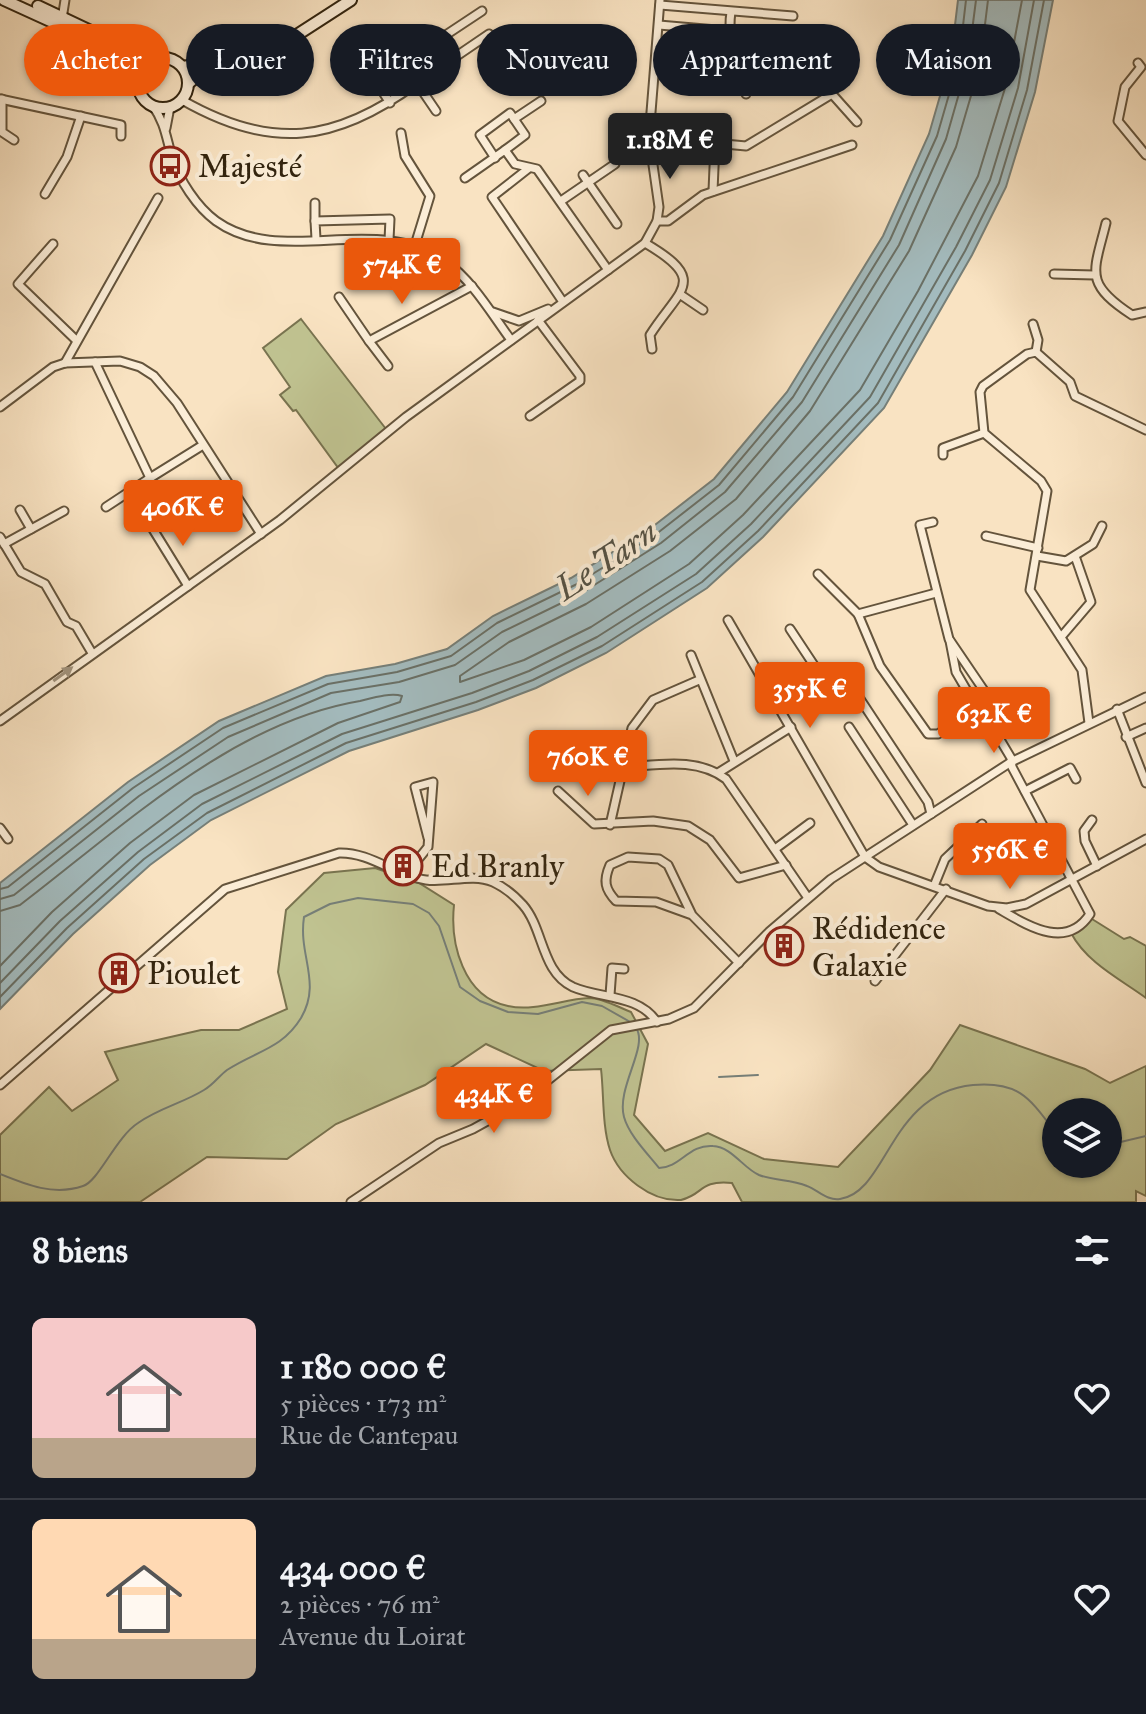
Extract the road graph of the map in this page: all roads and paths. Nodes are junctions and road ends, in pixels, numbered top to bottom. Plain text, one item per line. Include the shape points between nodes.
1 (4, 0) edge
2 (24, 0) edge
3 (65, 0) edge
4 (340, 0) edge
5 (351, 0) edge
6 (660, 3) edge
7 (482, 11) dead end
8 (731, 12) junction
9 (793, 16) dead end
10 (62, 20) junction
11 (69, 24) edge
12 (71, 24) edge
13 (300, 24) edge
14 (314, 24) edge
15 (659, 24) edge
16 (729, 24) edge
17 (461, 25) edge
18 (170, 59) edge
19 (1138, 63) dead end
20 (186, 66) edge
21 (183, 67) junction
22 (186, 75) edge
23 (186, 90) edge
24 (653, 92) edge
25 (142, 96) edge
26 (385, 96) edge
27 (399, 96) edge
28 (426, 96) edge
29 (829, 96) edge
30 (834, 96) edge
31 (1, 99) edge
32 (182, 100) junction
33 (541, 101) dead end
34 (390, 103) junction
35 (153, 106) junction
36 (170, 107) junction
37 (436, 111) dead end
38 (81, 116) junction
39 (514, 119) junction
40 (857, 122) dead end
41 (166, 128) junction
42 (401, 133) dead end
43 (121, 136) dead end
44 (649, 137) junction
45 (14, 140) dead end
46 (715, 144) junction
47 (852, 145) dead end
48 (620, 146) dead end
49 (505, 150) junction
50 (1146, 155) edge
51 (495, 158) junction
52 (529, 168) junction
53 (465, 178) dead end
54 (585, 179) junction
55 (713, 191) junction
56 (45, 194) dead end
57 (158, 198) dead end
58 (561, 201) junction
59 (315, 203) dead end
60 (315, 221) junction
61 (657, 221) junction
62 (1106, 223) dead end
63 (617, 224) dead end
64 (316, 239) junction
65 (389, 240) junction
66 (645, 243) junction
67 (53, 244) dead end
68 (415, 245) junction
69 (608, 270) junction
70 (1054, 274) dead end
71 (1094, 275) junction
72 (472, 286) junction
73 (681, 295) junction
74 (339, 297) dead end
75 (563, 302) junction
76 (703, 310) dead end
77 (491, 311) junction
78 (1146, 312) edge
79 (538, 320) junction
80 (1033, 324) dead end
81 (76, 340) junction
82 (511, 340) junction
83 (369, 341) junction
84 (652, 349) dead end
85 (1036, 352) junction
86 (95, 362) junction
87 (65, 363) junction
88 (388, 366) dead end
89 (0, 407) edge
90 (530, 416) dead end
91 (1146, 420) edge
92 (1142, 428) edge
93 (984, 433) junction
94 (203, 445) junction
95 (943, 455) dead end
96 (150, 478) junction
97 (106, 507) dead end
98 (20, 510) dead end
99 (64, 511) dead end
100 (933, 522) dead end
101 (151, 526) dead end
102 (1102, 526) dead end
103 (31, 529) junction
104 (261, 534) junction
105 (986, 536) dead end
106 (2, 540) edge
107 (1037, 552) junction
108 (1075, 556) junction
109 (818, 574) dead end
110 (188, 586) junction
111 (936, 593) junction
112 (858, 614) junction
113 (728, 620) dead end
114 (790, 629) dead end
115 (1061, 637) junction
116 (949, 639) junction
117 (92, 653) junction
118 (691, 655) dead end
119 (699, 680) junction
120 (1146, 697) edge
121 (978, 707) junction
122 (1117, 709) junction
123 (0, 721) edge
124 (1089, 723) junction
125 (791, 727) junction
126 (849, 727) dead end
127 (1146, 728) edge
128 (1126, 737) junction
129 (734, 761) junction
130 (1011, 762) junction
131 (624, 767) junction
132 (718, 773) junction
133 (1076, 779) dead end
134 (1146, 783) edge
135 (558, 791) dead end
136 (1025, 791) junction
137 (931, 814) junction
138 (1092, 820) dead end
139 (810, 823) dead end
140 (982, 824) dead end
141 (610, 825) junction
142 (913, 825) junction
143 (0, 828) edge
144 (428, 838) junction
145 (8, 839) dead end
146 (1146, 839) edge
147 (775, 849) junction
148 (865, 857) junction
149 (786, 865) junction
150 (1097, 866) junction
151 (407, 873) junction
152 (1072, 879) junction
153 (934, 886) junction
154 (946, 889) junction
155 (808, 898) junction
156 (996, 907) junction
157 (692, 915) junction
158 (739, 963) junction
159 (624, 969) dead end
160 (875, 981) dead end
161 (610, 995) junction
162 (657, 1022) junction
163 (0, 1085) edge
164 (364, 1199) edge
165 (351, 1202) edge

1 - 10 main road
2 - 10 main road
3 - 10 street
4 - 13 main road
5 - 14 main road
6 - 8 street
6 - 15 street
7 - 17 street
8 - 9 street
8 - 16 street
10 - 11 main road
10 - 12 main road
18 - 21 main road
19 - 50 street via 1141,67 1125,87 1118,121
20 - 21 main road
21 - 22 main road
23 - 32 main road
24 - 44 street
25 - 35 main road
26 - 34 street
27 - 34 street
28 - 37 street
29 - 46 street via 753,144
30 - 40 street
31 - 38 street
31 - 45 street via 2,132
32 - 34 street via 228,124 282,136 345,126
32 - 36 main road
33 - 39 street
35 - 36 main road
35 - 41 street
36 - 41 street
38 - 43 street via 121,125
38 - 56 street via 67,157
39 - 49 street via 525,135
39 - 51 street via 510,113 480,135
41 - 64 street via 172,158 187,189 216,221 252,238
42 - 68 street via 405,156 430,196
44 - 46 street
44 - 61 street
46 - 55 street
47 - 55 street
48 - 54 street via 615,164
49 - 51 street
49 - 52 street via 515,164
51 - 53 street
52 - 58 street via 543,174
52 - 75 street via 492,197
54 - 58 street
54 - 63 street
55 - 61 street via 668,221
57 - 81 street
58 - 69 street
59 - 60 street
60 - 64 street
60 - 65 street via 390,219
61 - 66 street
62 - 71 street
64 - 65 street
65 - 68 street
66 - 69 street
66 - 73 street via 681,270
67 - 81 street via 18,284
68 - 72 street via 443,259
69 - 75 street
70 - 71 street
71 - 78 street via 1126,312
72 - 77 street
72 - 83 street
73 - 76 street
73 - 84 street via 650,335
74 - 83 street
75 - 77 street via 519,321
75 - 79 street
77 - 82 street
79 - 82 street
79 - 90 street via 580,381
80 - 85 street
81 - 87 street
82 - 104 street
83 - 88 street
85 - 92 street via 1070,382 1075,396
85 - 93 street via 983,386
86 - 87 street
86 - 94 street via 120,361 154,376
86 - 96 street
87 - 89 street
91 - 92 street
93 - 95 street via 943,448
93 - 107 street via 1047,491
94 - 96 street
94 - 104 street
96 - 97 street
98 - 103 street
99 - 103 street
100 - 111 street via 920,525
101 - 110 street
102 - 108 street via 1093,544
103 - 106 street
104 - 110 street
105 - 107 street
106 - 117 street via 21,572 45,584
107 - 108 street via 1066,561
107 - 115 street via 1032,598
108 - 115 street via 1091,602
109 - 112 street
110 - 117 street
111 - 112 street
111 - 116 street
112 - 121 street via 880,666 928,734 938,734
113 - 125 street
114 - 137 street via 829,688 858,696
115 - 124 street via 1082,670
116 - 121 street via 956,672
116 - 121 street via 987,695
123 -> 117 street
118 - 119 street
119 - 129 street
119 - 131 street via 644,709 632,728
120 - 122 street
121 - 130 street
122 - 124 street
122 - 128 street
124 - 130 street
125 - 129 street
125 - 148 street
126 - 142 street
127 - 128 street
128 - 134 street
129 - 132 street
130 - 136 street
130 - 137 street
131 - 132 street via 698,764
131 - 141 street
132 - 147 street
133 - 136 street via 1070,768
135 - 141 street via 594,824
136 - 152 street
137 - 142 street
138 - 150 street via 1084,831 1085,841
139 - 147 street
140 - 153 street via 945,859
141 - 149 street via 653,821 688,826 710,840 739,878
142 - 148 street
143 - 145 street
144 - 144 street via 431,810 433,782 415,787
144 - 151 street via 423,857
146 - 150 street
147 - 149 street
148 - 153 street
148 - 155 street
149 - 155 street
150 - 152 street
151 - 161 street via 428,881 492,881 507,890 531,917 561,978 574,988
151 - 163 street via 354,852 339,853 225,889
152 - 156 street via 1026,904
152 - 156 street via 1090,914 1078,928 1055,934
153 - 154 street
154 - 156 street
154 - 160 street
155 - 158 street
157 - 157 street via 675,874 659,859 628,857 610,865 604,880 616,901 656,902
157 - 158 street
158 - 162 street via 691,1010
159 - 161 street via 612,968
161 - 162 street via 646,1010
162 - 164 street via 611,1030 518,1104 439,1143
164 - 165 street

